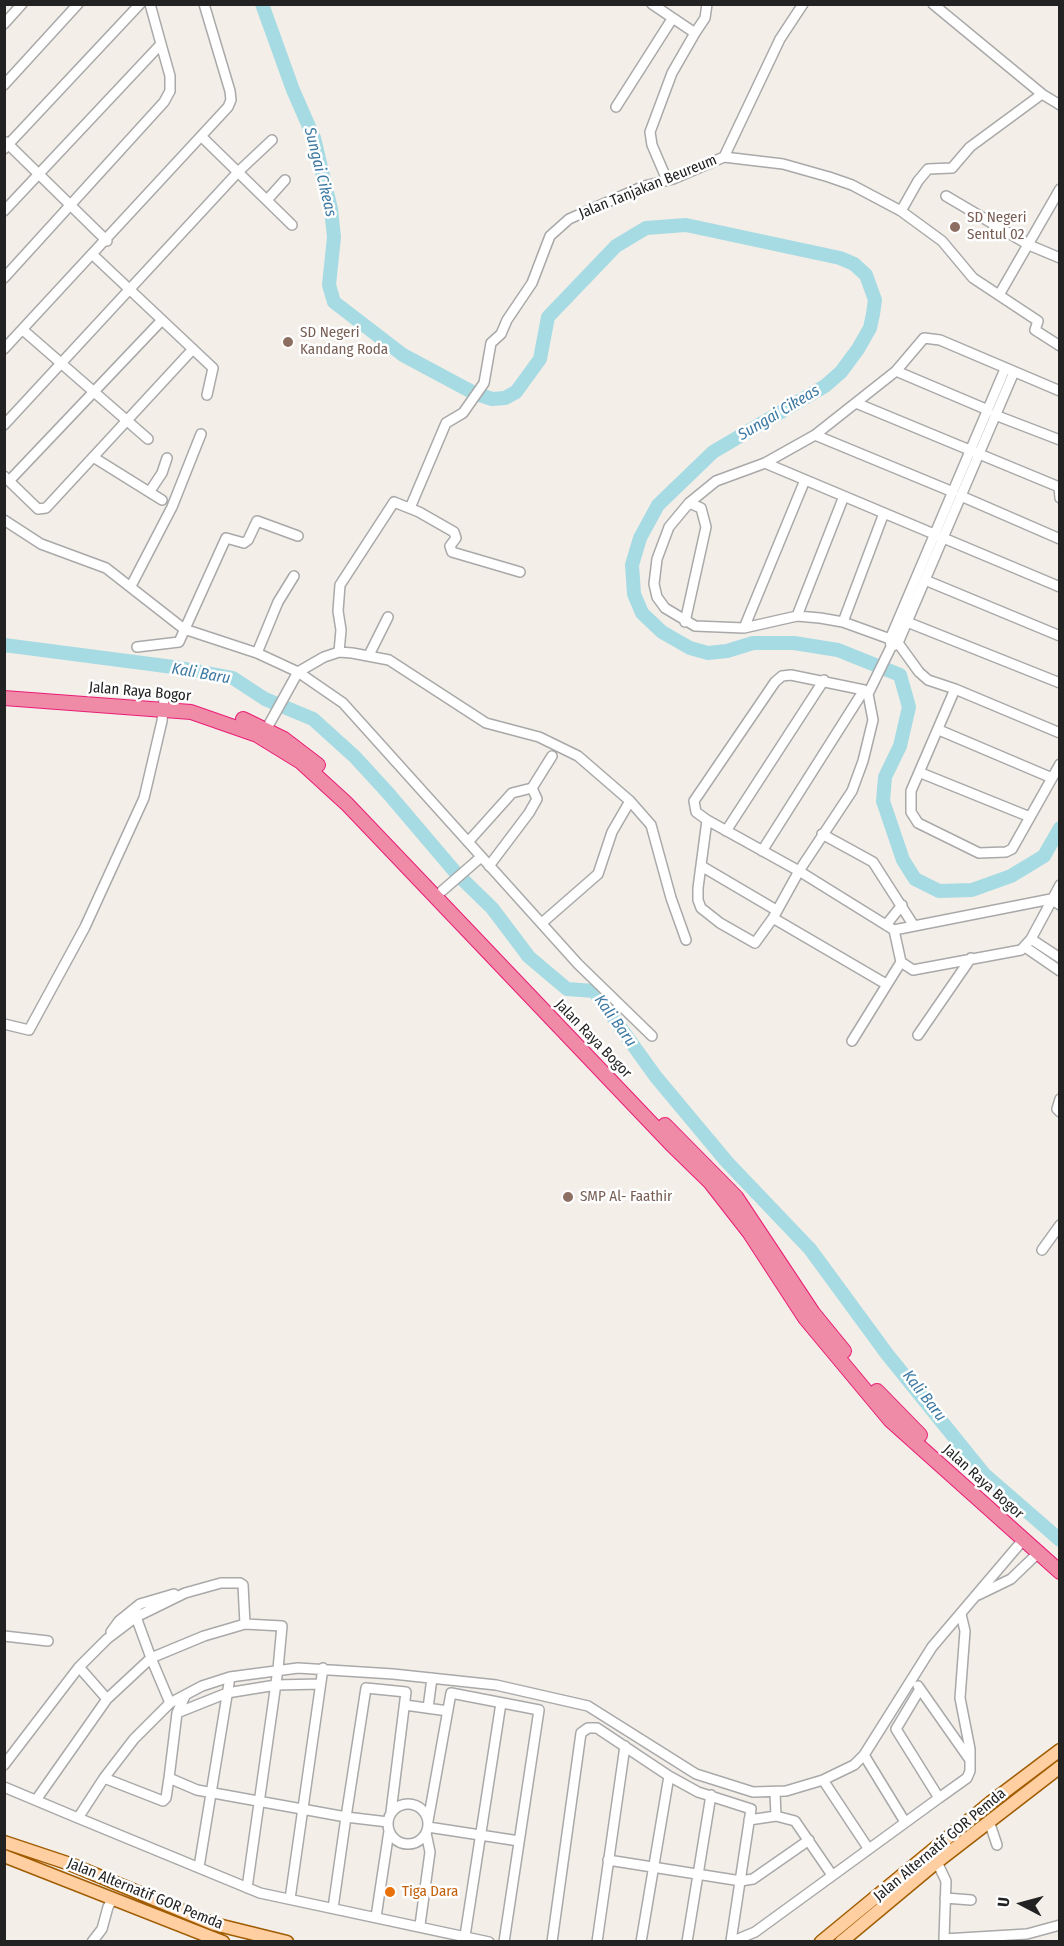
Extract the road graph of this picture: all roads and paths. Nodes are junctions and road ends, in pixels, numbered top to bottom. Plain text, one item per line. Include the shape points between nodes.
1 (22, 4) edge
2 (78, 4) edge
3 (140, 4) edge
4 (150, 4) edge
5 (204, 4) edge
6 (652, 4) edge
7 (707, 4) edge
8 (803, 4) edge
9 (933, 4) edge
10 (672, 19) junction
11 (4, 24) edge
12 (695, 33) junction
13 (161, 44) junction
14 (4, 85) edge
15 (1042, 94) junction
16 (1059, 105) edge
17 (616, 107) dead end
18 (202, 136) junction
19 (272, 140) dead end
20 (6, 145) edge
21 (724, 157) junction
22 (239, 171) junction
23 (39, 173) junction
24 (285, 180) dead end
25 (667, 180) junction
26 (1059, 189) edge
27 (946, 196) dead end
28 (267, 200) junction
29 (70, 204) junction
30 (4, 211) edge
31 (901, 211) junction
32 (292, 225) dead end
33 (107, 241) junction
34 (1029, 245) junction
35 (93, 255) junction
36 (1059, 258) edge
37 (4, 278) edge
38 (130, 288) junction
39 (999, 295) junction
40 (162, 320) junction
41 (23, 330) junction
42 (1059, 346) edge
43 (4, 349) edge
44 (193, 349) junction
45 (62, 363) junction
46 (1010, 370) junction
47 (896, 371) junction
48 (1059, 391) edge
49 (94, 392) junction
50 (207, 395) dead end
51 (856, 403) junction
52 (992, 412) junction
53 (125, 420) junction
54 (4, 425) edge
55 (201, 435) dead end
56 (815, 435) junction
57 (148, 439) dead end
58 (1059, 440) edge
59 (975, 452) junction
60 (93, 456) junction
61 (167, 458) dead end
62 (765, 463) junction
63 (7, 479) edge
64 (805, 480) junction
65 (150, 491) junction
66 (957, 494) junction
67 (844, 496) junction
68 (1059, 497) edge
69 (162, 500) dead end
70 (688, 503) junction
71 (410, 508) junction
72 (884, 513) junction
73 (4, 520) edge
74 (939, 535) junction
75 (298, 536) dead end
76 (1059, 538) edge
77 (520, 572) dead end
78 (294, 576) dead end
79 (925, 580) junction
80 (131, 586) junction
81 (1059, 586) edge
82 (797, 616) junction
83 (388, 617) dead end
84 (685, 622) junction
85 (843, 622) junction
86 (908, 622) junction
87 (744, 628) junction
88 (184, 629) junction
89 (1059, 636) edge
90 (893, 643) junction
91 (137, 647) dead end
92 (257, 652) junction
93 (339, 652) junction
94 (369, 655) junction
95 (298, 672) junction
96 (824, 680) junction
97 (1059, 683) edge
98 (4, 689) edge
99 (955, 689) junction
100 (868, 690) junction
101 (4, 698) edge
102 (164, 703) junction
103 (267, 728) junction
104 (939, 730) junction
105 (1059, 733) edge
106 (552, 756) dead end
107 (1059, 764) edge
108 (921, 773) junction
109 (1052, 778) junction
110 (532, 788) junction
111 (630, 801) junction
112 (1030, 817) junction
113 (707, 820) junction
114 (726, 831) junction
115 (822, 834) junction
116 (468, 842) junction
117 (762, 851) junction
118 (481, 857) junction
119 (489, 866) junction
120 (703, 867) junction
121 (799, 871) junction
122 (1059, 885) edge
123 (442, 891) junction
124 (1055, 902) edge
125 (902, 905) junction
126 (775, 914) junction
127 (543, 922) junction
128 (914, 926) junction
129 (890, 928) junction
130 (686, 940) dead end
131 (1028, 943) junction
132 (971, 958) junction
133 (1059, 958) edge
134 (901, 962) junction
135 (1059, 971) edge
136 (886, 984) junction
137 (4, 1024) edge
138 (918, 1035) dead end
139 (652, 1036) dead end
140 (852, 1041) dead end
141 (1059, 1099) edge
142 (1059, 1112) edge
143 (1059, 1225) edge
144 (1042, 1250) dead end
145 (997, 1511) junction
146 (1023, 1540) junction
147 (1038, 1553) junction
148 (1059, 1560) edge
149 (1059, 1572) edge
150 (185, 1593) junction
151 (976, 1596) junction
152 (961, 1614) junction
153 (136, 1617) junction
154 (245, 1624) junction
155 (4, 1635) edge
156 (107, 1639) junction
157 (48, 1641) dead end
158 (151, 1659) junction
159 (79, 1667) junction
160 (323, 1668) junction
161 (278, 1669) junction
162 (914, 1676) junction
163 (230, 1677) junction
164 (432, 1678) junction
165 (321, 1684) junction
166 (276, 1685) junction
167 (920, 1689) junction
168 (227, 1693) junction
169 (184, 1696) junction
170 (107, 1699) junction
171 (170, 1703) junction
172 (501, 1703) junction
173 (405, 1705) junction
174 (428, 1708) junction
175 (448, 1711) junction
176 (177, 1713) junction
177 (625, 1746) junction
178 (1059, 1750) edge
179 (864, 1755) junction
180 (970, 1760) junction
181 (4, 1764) edge
182 (1059, 1767) edge
183 (669, 1776) junction
184 (104, 1778) junction
185 (169, 1778) junction
186 (823, 1780) junction
187 (4, 1787) edge
188 (776, 1792) junction
189 (212, 1793) junction
190 (711, 1796) junction
191 (939, 1798) junction
192 (36, 1800) junction
193 (260, 1802) junction
194 (303, 1809) junction
195 (776, 1816) junction
196 (346, 1817) junction
197 (78, 1818) junction
198 (749, 1820) junction
199 (989, 1821) junction
200 (389, 1822) junction
201 (905, 1822) junction
202 (427, 1827) junction
203 (480, 1837) junction
204 (808, 1840) junction
205 (519, 1841) junction
206 (4, 1842) edge
207 (997, 1845) dead end
208 (868, 1848) junction
209 (4, 1856) edge
210 (609, 1860) junction
211 (937, 1862) junction
212 (199, 1867) junction
213 (654, 1868) junction
214 (698, 1875) junction
215 (832, 1875) junction
216 (741, 1881) junction
217 (247, 1888) junction
218 (113, 1898) junction
219 (945, 1898) junction
220 (290, 1899) junction
221 (971, 1900) dead end
222 (333, 1908) junction
223 (376, 1917) junction
224 (420, 1925) junction
225 (1059, 1925) edge
226 (465, 1936) junction
227 (1019, 1938) edge
228 (92, 1941) edge
229 (222, 1941) edge
230 (287, 1941) edge
231 (489, 1941) edge
232 (504, 1941) edge
233 (552, 1941) edge
234 (597, 1941) edge
235 (641, 1941) edge
236 (687, 1941) edge
237 (731, 1941) edge
238 (820, 1941) edge
239 (840, 1941) edge

1 - 11 street
2 - 14 street
3 - 20 street
4 - 13 street
5 - 18 street via 231,100
6 - 10 street
7 - 12 street via 705,18
8 - 21 street via 780,39
9 - 15 street
10 - 12 street
10 - 17 street
12 - 25 street via 672,72 650,132 651,145
13 - 23 street
13 - 29 street via 171,91
15 - 16 street
15 - 31 street via 970,147 952,168 928,169
18 - 22 street
18 - 33 street
19 - 22 street
20 - 23 street
21 - 25 street, Jalan Tanjakan Beureum
21 - 31 street, Jalan Tanjakan Beureum via 783,164 829,177
22 - 28 street
22 - 38 street
23 - 29 street
23 - 30 street
24 - 28 street
25 - 71 street, Jalan Tanjakan Beureum via 569,219 556,228 532,283 501,334 491,343 484,383 468,408 446,423
26 - 34 street
27 - 34 street
28 - 32 street
29 - 33 street
29 - 37 street
31 - 39 street, Jalan Tanjakan Beureum via 942,241 972,278
33 - 35 street
34 - 36 street
34 - 39 street
35 - 38 street
35 - 41 street
38 - 40 street
38 - 45 street
39 - 42 street, Jalan Tanjakan Beureum via 1038,321 1035,330
40 - 44 street
40 - 49 street
41 - 43 street
41 - 45 street
44 - 50 street via 213,368
44 - 53 street
45 - 49 street
45 - 54 street
46 - 47 street via 940,340 926,338
46 - 48 street
46 - 52 street
47 - 51 street
47 - 52 street
49 - 53 street
49 - 63 street
51 - 56 street
51 - 59 street
52 - 58 street
52 - 59 street
53 - 57 street
53 - 60 street
55 - 80 street via 172,507
56 - 62 street
56 - 66 street
59 - 66 street
59 - 68 street via 1059,487
60 - 63 street via 42,510
60 - 65 street
61 - 65 street
62 - 64 street
62 - 70 street via 717,481
64 - 67 street
64 - 87 street
65 - 69 street
66 - 74 street
66 - 76 street
67 - 72 street
67 - 82 street
70 - 84 street via 701,508 706,527
70 - 84 street via 669,527 654,570 657,597 664,608
71 - 77 street via 454,532 452,552
71 - 93 street via 391,504 340,585
72 - 74 street
72 - 85 street
73 - 80 street via 35,541 94,562
74 - 79 street
74 - 81 street
74 - 90 street
75 - 88 street via 257,521 244,543 226,538
78 - 92 street via 278,602
79 - 86 street
79 - 89 street
80 - 88 street
82 - 85 street
82 - 87 street
83 - 94 street
84 - 87 street
85 - 90 street
86 - 90 street
86 - 97 street
88 - 91 street via 178,642
88 - 92 street
90 - 99 street via 922,676
90 - 100 street
92 - 95 street
93 - 94 street
93 - 95 street
94 - 111 street via 389,660 486,723 539,737 578,756
95 - 103 street
95 - 116 street via 343,703
96 - 100 street
96 - 113 street via 791,675 775,682 694,801 696,812
96 - 114 street
98 - 102 highway, Jalan Raya Bogor
99 - 104 street
99 - 105 street
100 - 115 street via 873,720 863,761 852,791
100 - 117 street
101 - 102 highway, Jalan Raya Bogor
102 - 103 highway, Jalan Raya Bogor via 192,702
102 - 137 street via 144,798 85,927 29,1030
102 - 145 highway, Jalan Raya Bogor via 257,735 301,762 347,804 710,1182 749,1232 805,1318 890,1420
103 - 123 highway, Jalan Raya Bogor via 306,754
104 - 108 street
104 - 109 street
106 - 110 street
107 - 109 street
108 - 112 street
108 - 112 street via 911,791 915,820 979,853 992,855 1012,849
109 - 112 street
110 - 116 street via 512,793
110 - 119 street via 537,799
111 - 127 street via 612,832 598,874
111 - 130 street via 654,832
113 - 114 street
113 - 120 street
114 - 117 street
115 - 121 street
115 - 125 street via 873,862
116 - 118 street
117 - 121 street
118 - 119 street
118 - 123 street
119 - 127 street
120 - 126 street
120 - 126 street via 698,900 701,908 720,923 754,943
121 - 126 street
121 - 129 street
122 - 124 street
123 - 145 highway, Jalan Raya Bogor via 714,1173 757,1226 813,1313 868,1380
124 - 128 street
124 - 131 street
125 - 128 street
125 - 129 street
126 - 136 street
127 - 139 street via 578,964
128 - 129 street
129 - 134 street
131 - 132 street via 1018,951
131 - 133 street
131 - 135 street
132 - 134 street via 918,971
132 - 138 street
134 - 136 street
136 - 140 street
141 - 142 street
143 - 144 street
145 - 146 highway, Jalan Raya Bogor
145 - 148 highway, Jalan Raya Bogor
146 - 147 highway, Jalan Raya Bogor
146 - 151 street
147 - 149 highway, Jalan Raya Bogor
147 - 151 street via 1005,1583
150 - 153 street
150 - 154 street via 221,1583 242,1583
150 - 156 street via 140,1604 119,1621
151 - 152 street
152 - 162 street via 932,1647
152 - 180 street via 964,1631 960,1698
153 - 156 street
153 - 158 street
154 - 158 street via 204,1636
154 - 161 street via 282,1626
155 - 157 street
156 - 159 street
158 - 170 street
158 - 171 street
159 - 170 street
159 - 181 street
160 - 161 street
160 - 164 street
160 - 165 street
161 - 163 street
161 - 166 street
162 - 167 street
162 - 179 street
163 - 168 street
163 - 169 street
164 - 174 street
164 - 188 street via 496,1685 588,1706 696,1774 740,1789
165 - 166 street
165 - 194 street
166 - 168 street
166 - 193 street
167 - 180 street
167 - 191 street via 896,1730
168 - 176 street
168 - 189 street
169 - 171 street
169 - 176 street
170 - 192 street
171 - 184 street via 134,1739
172 - 175 street via 451,1693
172 - 203 street
172 - 205 street via 538,1710
173 - 174 street
173 - 196 street via 406,1692 366,1688
173 - 200 street
174 - 175 street
175 - 202 street
176 - 185 street
177 - 183 street
177 - 210 street
177 - 233 street via 597,1728 581,1733
178 - 238 main road, Jalan Alternatif GOR Pemda
179 - 186 street via 854,1765
179 - 201 street
180 - 191 street via 967,1778
182 - 199 main road, Jalan Alternatif GOR Pemda
183 - 190 street
183 - 213 street
184 - 185 street via 163,1801
184 - 197 street
185 - 189 street
186 - 188 street
186 - 208 street
187 - 192 street
188 - 195 street
189 - 193 street
189 - 212 street
190 - 198 street via 751,1809
190 - 214 street
191 - 201 street
192 - 197 street
193 - 194 street
193 - 217 street
194 - 196 street
194 - 220 street
195 - 198 street
195 - 204 street via 795,1821
196 - 200 street
196 - 222 street
197 - 212 street
198 - 216 street
199 - 207 street
199 - 211 main road, Jalan Alternatif GOR Pemda
200 - 202 street via 394,1839 402,1844 420,1840
200 - 202 street via 399,1806 408,1803 424,1812
200 - 223 street
201 - 208 street
202 - 203 street
202 - 224 street via 430,1852
203 - 205 street
203 - 226 street
204 - 215 street
204 - 216 street via 753,1879
205 - 232 street
206 - 230 main road, Jalan Alternatif GOR Pemda via 70,1864 214,1924
208 - 215 street
209 - 218 main road, Jalan Alternatif GOR Pemda
210 - 213 street
210 - 234 street
211 - 219 street via 946,1881
211 - 239 main road, Jalan Alternatif GOR Pemda
212 - 217 street
213 - 214 street
213 - 235 street
214 - 216 street
214 - 236 street
215 - 237 street via 755,1932
216 - 237 street
217 - 220 street
218 - 228 street via 102,1929
218 - 229 main road, Jalan Alternatif GOR Pemda
219 - 221 street
219 - 227 street via 945,1940
220 - 222 street
222 - 223 street
223 - 224 street
224 - 226 street
225 - 227 street
226 - 231 street

